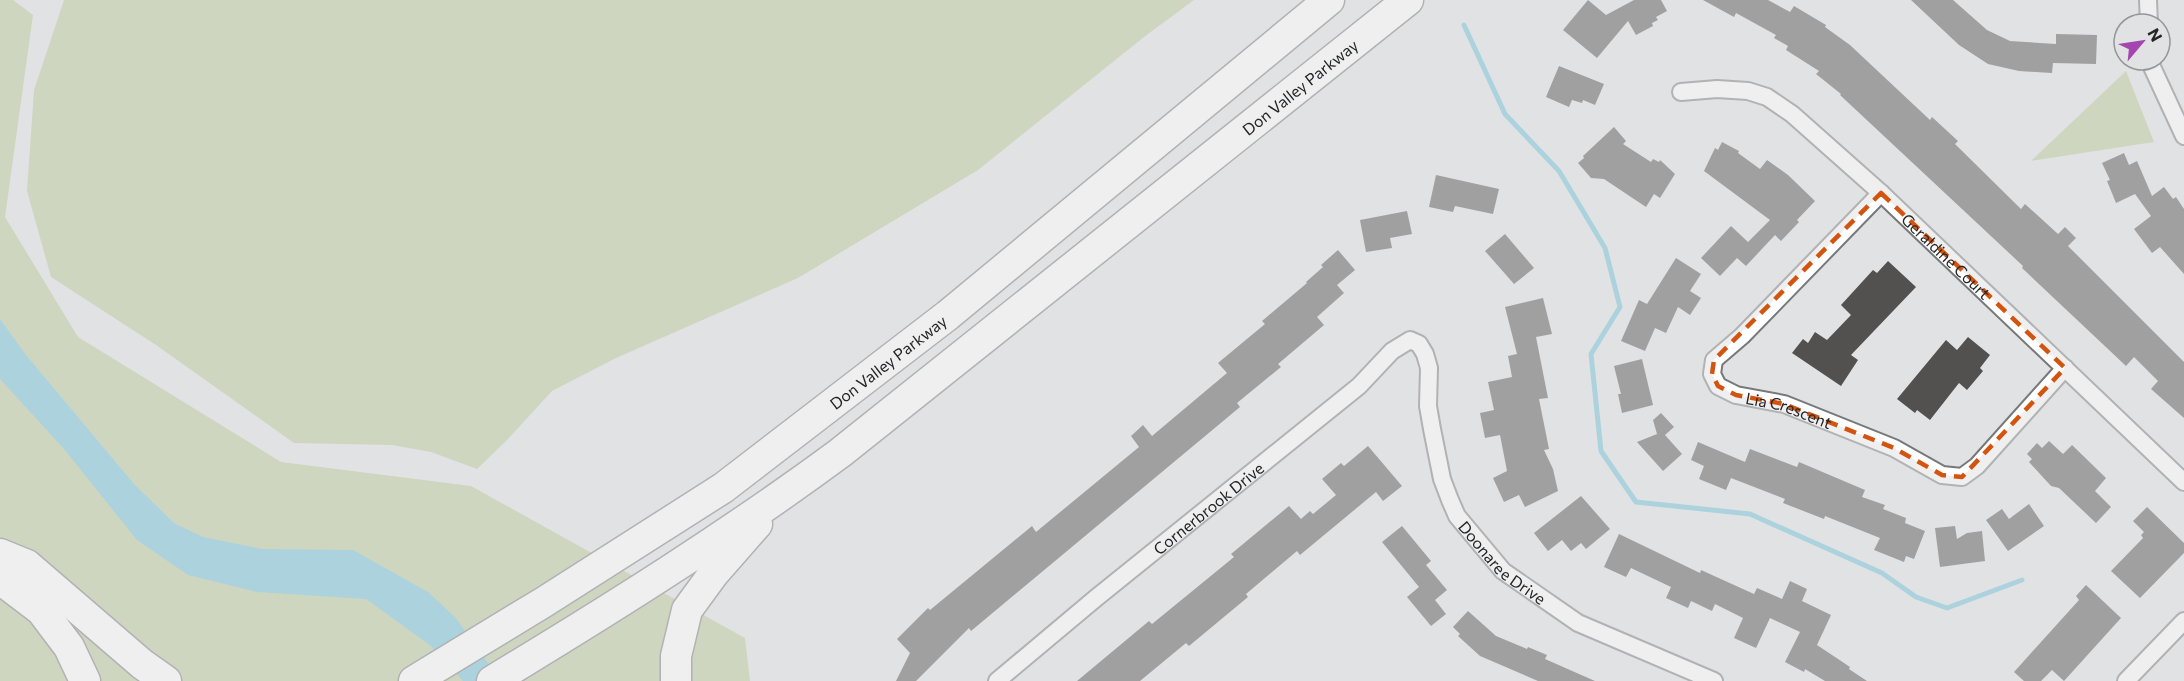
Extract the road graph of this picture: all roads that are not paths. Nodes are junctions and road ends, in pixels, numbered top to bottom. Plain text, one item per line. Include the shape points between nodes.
1 (1329, 0) edge
2 (1408, 0) edge
3 (2154, 72) edge
4 (1681, 92) dead end
5 (2184, 136) edge
6 (1881, 193) junction
7 (1419, 344) joint
8 (2065, 368) junction
9 (2184, 482) edge
10 (779, 498) junction
11 (0, 554) edge
12 (0, 579) edge
13 (2184, 621) edge
14 (85, 681) edge
15 (166, 681) edge
16 (414, 681) edge
17 (492, 681) edge
18 (676, 681) edge
19 (997, 681) edge
20 (1714, 681) edge
21 (2126, 681) edge

1 - 16 highway, Don Valley Parkway via 948,315 723,488
2 - 10 highway, Don Valley Parkway
3 - 5 street
4 - 6 street, Geraldine Court via 1717,89 1749,91 1767,97 1792,114
6 - 8 street, Geraldine Court
6 - 8 street, Lia Crescent via 1714,360 1712,374 1718,386 1736,395 1784,404 1894,448 1942,475 1962,477 1977,466
7 - 19 street, Cornerbrook Drive via 1410,339 1392,351 1359,386
7 - 20 street, Doonaree Drive via 1429,369 1428,406 1442,479 1457,516 1503,571 1578,623
8 - 9 street, Geraldine Court
10 - 17 highway, Don Valley Parkway
10 - 18 highway via 687,610 676,656
11 - 15 highway via 27,565
12 - 14 highway via 41,610 69,647
13 - 21 street

